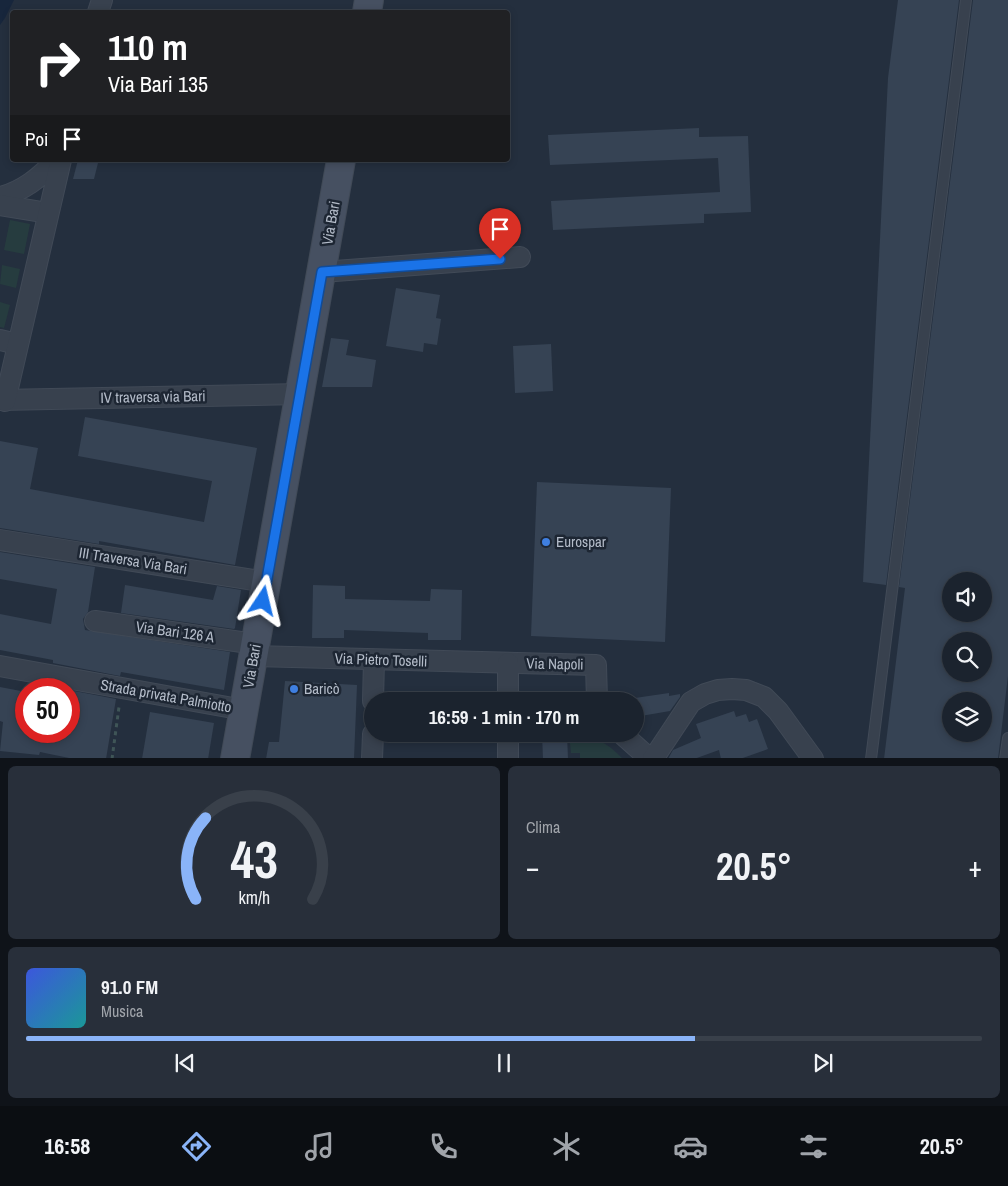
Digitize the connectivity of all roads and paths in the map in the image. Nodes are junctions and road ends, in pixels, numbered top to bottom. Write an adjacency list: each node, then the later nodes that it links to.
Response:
1 (966, 0): 35 (lane)
2 (52, 162): 5 (street)
3 (61, 162): 7 (street)
4 (341, 162): 9 (main road, Via Bari)
5 (0, 197)
6 (0, 206): 7 (street)
7 (48, 213): 10 (street)
8 (520, 257): 9 (street)
9 (322, 272): 11 (main road, Via Bari)
10 (9, 342): 12 (street)
11 (300, 394): 12 (street, IV traversa via Bari); 14 (main road, Via Bari)
12 (2, 400)
13 (0, 540): 14 (street, III Traversa Via Bari)
14 (266, 582): 16 (main road, Via Bari)
15 (95, 621): 16 (street, Via Bari 126 A)
16 (254, 650): 17 (street, Via Pietro Toselli); 24 (main road, Via Bari)
17 (374, 660): 18 (street, Via Pietro Toselli); 21 (street)
18 (508, 663): 22 (street); 23 (street, Via Napoli)
19 (0, 666): 20 (street, Strada privata Palmiotto)
20 (122, 688): 24 (street, Strada privata Palmiotto); 29 (path)
21 (373, 692)
22 (508, 692)
23 (597, 692)
24 (244, 710): 30 (main road, Via Bari)
25 (1008, 738): 36 (lane)
26 (372, 742): 31 (street)
27 (508, 742): 32 (street)
28 (632, 742): 33 (street)
29 (112, 758)
30 (235, 758)
31 (372, 758)
32 (508, 758)
33 (652, 758): 34 (street)
34 (813, 758)
35 (871, 758)
36 (1005, 758)

